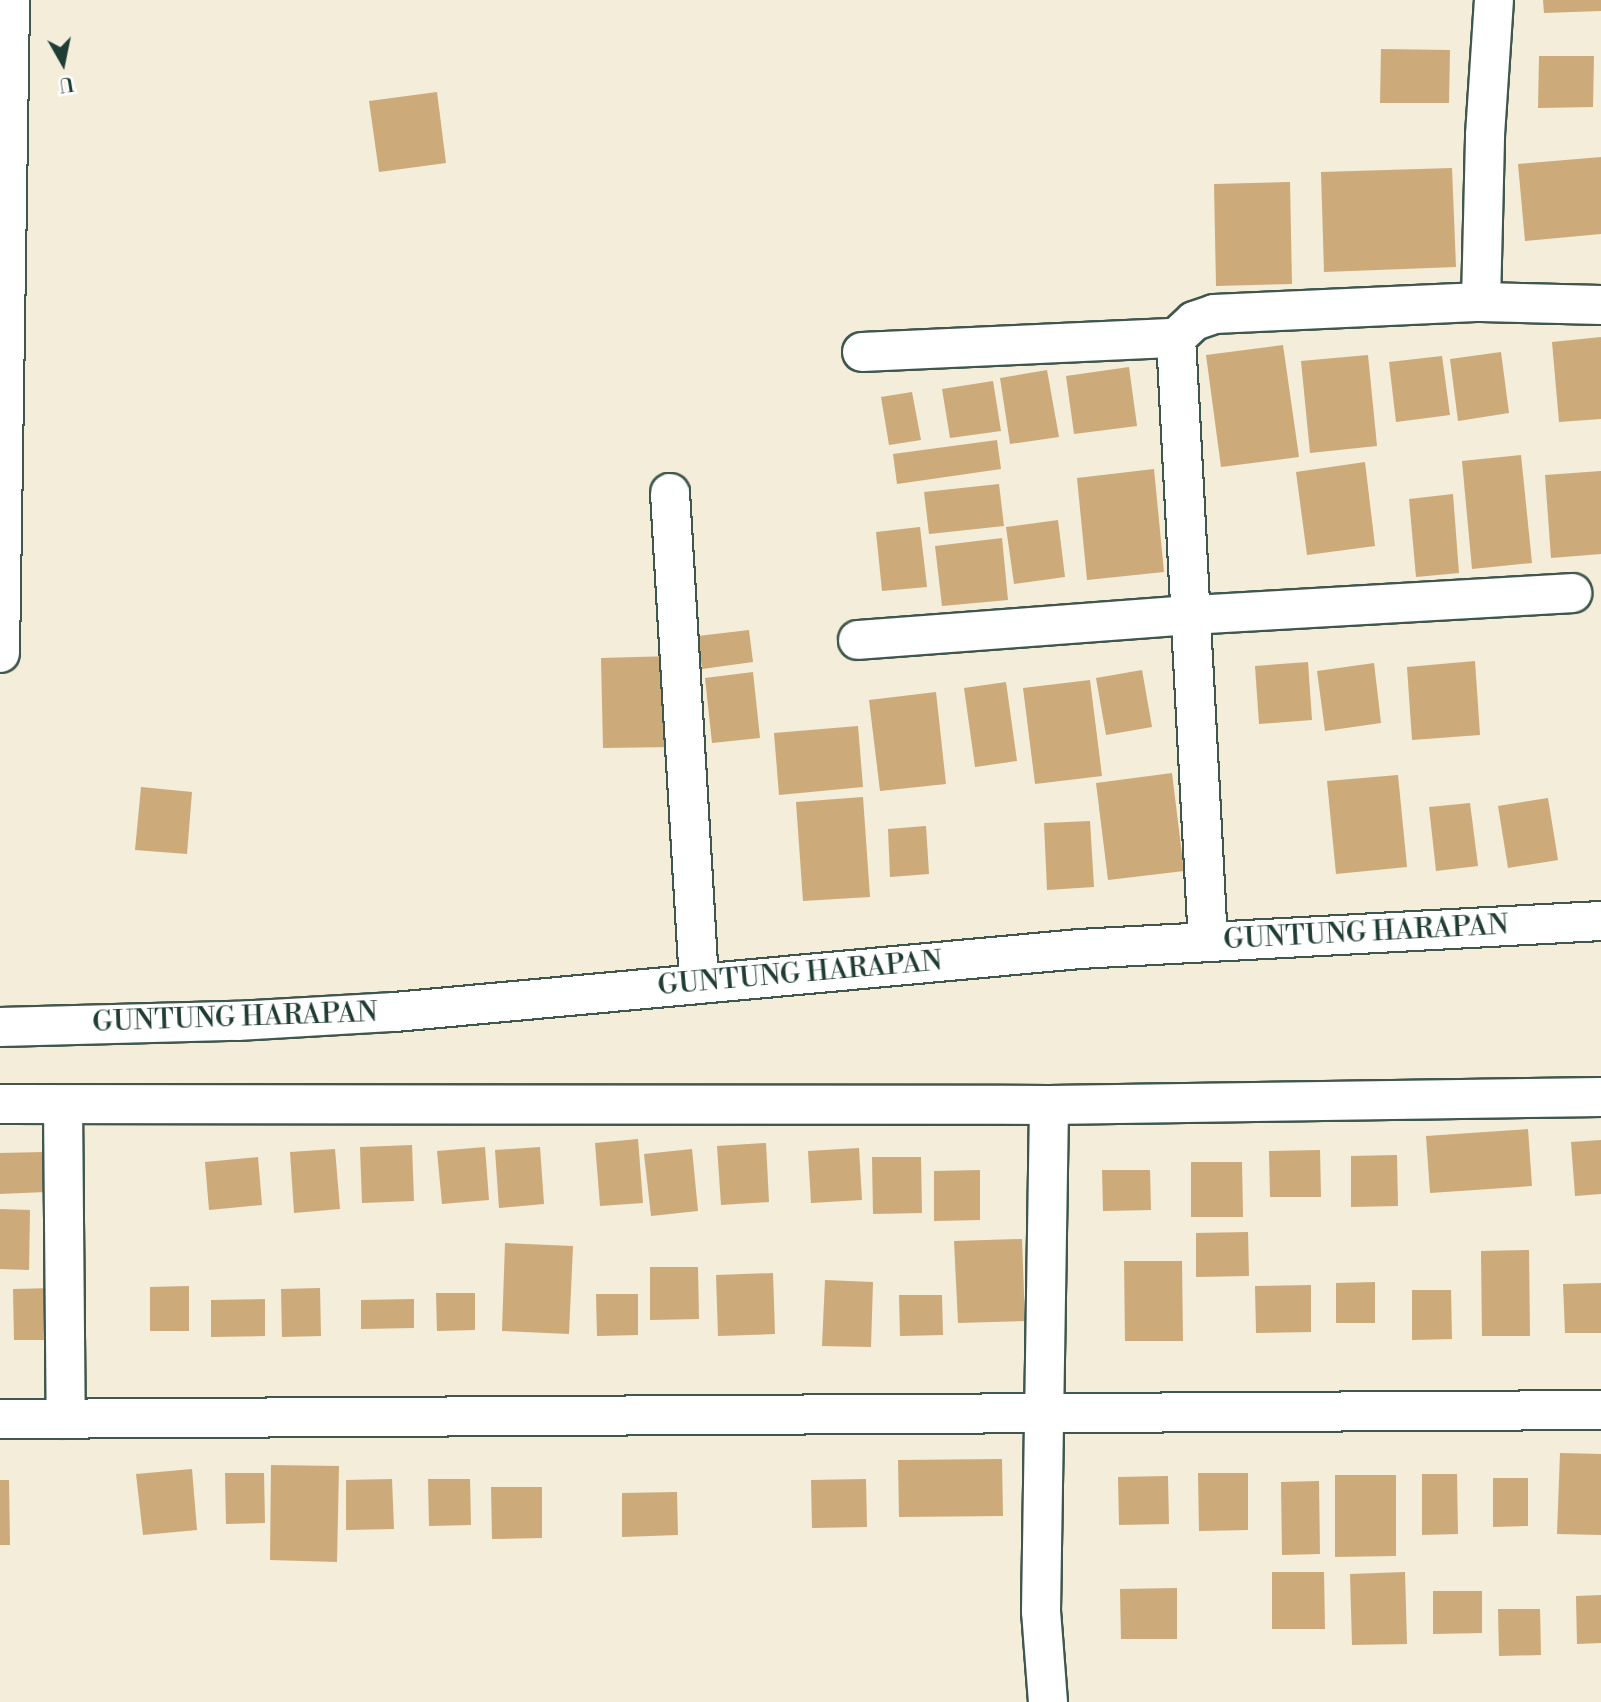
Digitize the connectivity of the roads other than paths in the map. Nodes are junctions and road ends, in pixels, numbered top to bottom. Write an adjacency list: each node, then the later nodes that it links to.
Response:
1 (10, 0): 11 (street)
2 (1494, 0): 3 (street)
3 (1481, 302): 4 (street); 5 (street)
4 (1601, 305)
5 (1176, 338): 6 (street); 9 (street)
6 (862, 352)
7 (670, 493): 14 (street)
8 (1572, 593): 9 (street)
9 (1191, 615): 10 (street); 13 (street)
10 (858, 640)
11 (0, 653)
12 (1601, 920): 13 (street, GUNTUNG HARAPAN)
13 (1208, 942): 14 (street, GUNTUNG HARAPAN)
14 (699, 984): 15 (street, GUNTUNG HARAPAN)
15 (0, 1027)
16 (1601, 1097): 19 (street)
17 (0, 1104): 18 (street)
18 (63, 1105): 19 (street); 23 (street)
19 (1049, 1105): 21 (street)
20 (1601, 1410): 21 (street)
21 (1043, 1412): 23 (street); 24 (street)
22 (0, 1419): 23 (street)
23 (66, 1419)
24 (1048, 1702)

